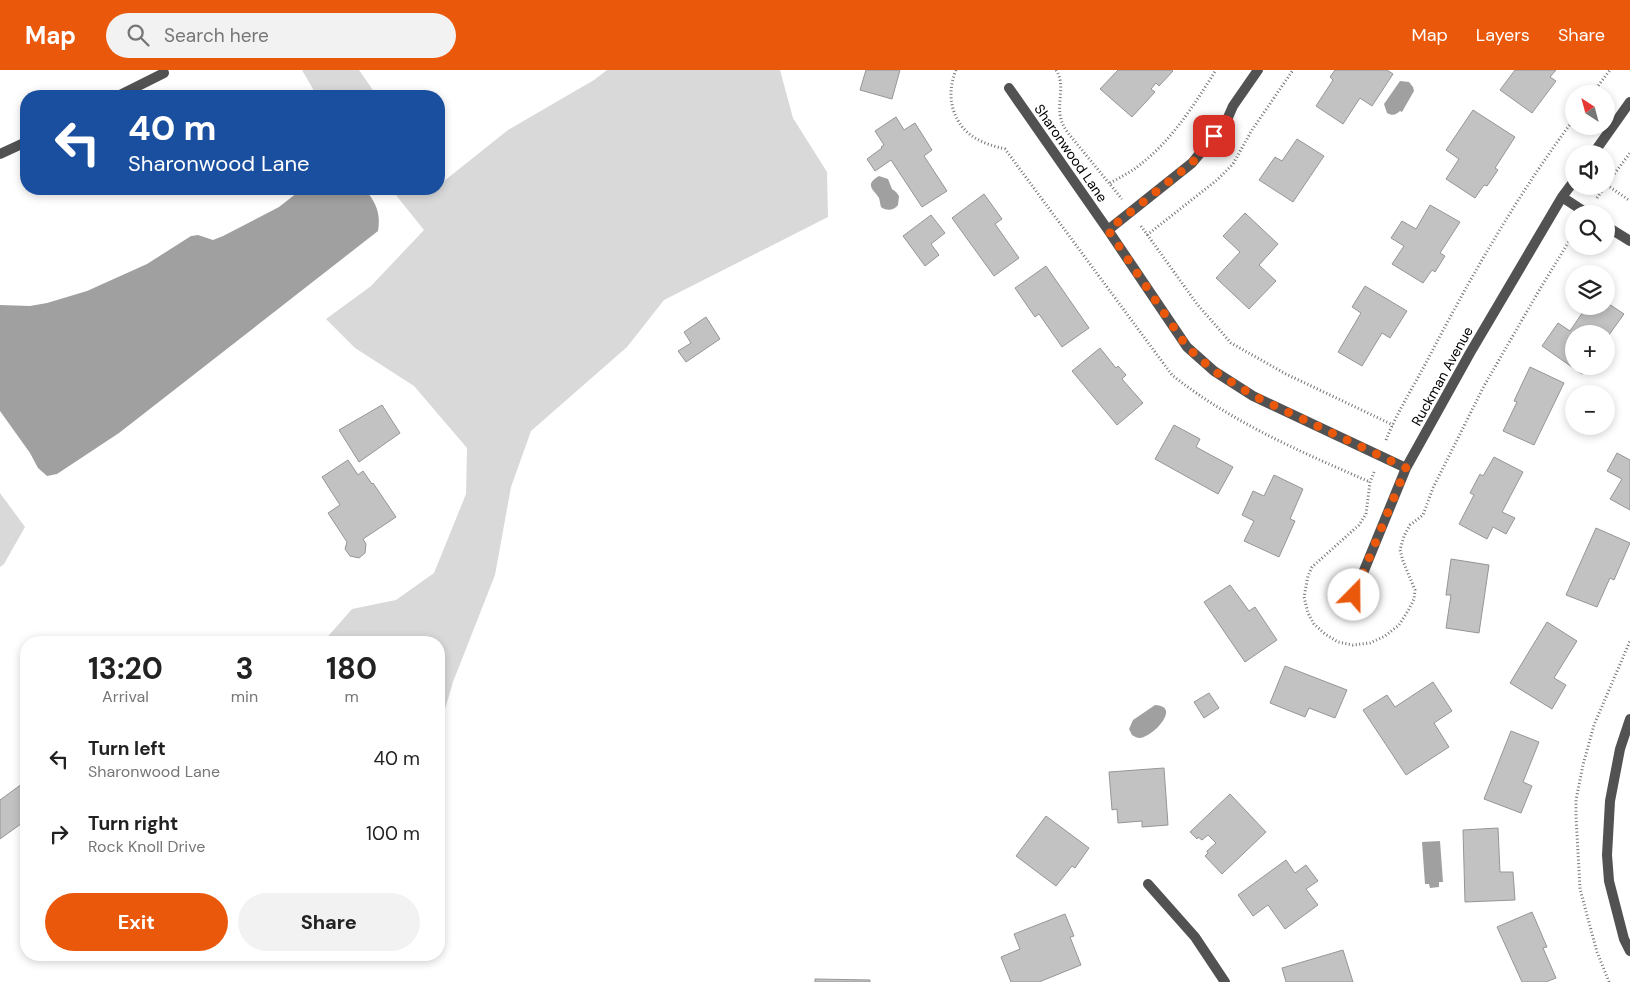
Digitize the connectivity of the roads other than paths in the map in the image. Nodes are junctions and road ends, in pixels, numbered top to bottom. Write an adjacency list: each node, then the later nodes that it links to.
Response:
1 (1258, 70): 12 (street)
2 (164, 73): 4 (street)
3 (1009, 88): 12 (street, Sharonwood Lane)
4 (130, 90)
5 (1630, 102): 7 (street)
6 (20, 145): 8 (street)
7 (1599, 145)
8 (0, 154)
9 (1565, 193): 10 (street, Ruckman Avenue)
10 (1562, 197): 11 (street); 15 (street, Ruckman Avenue)
11 (1574, 205)
12 (1108, 230): 15 (street, Sharonwood Lane)
13 (1615, 232): 14 (street)
14 (1630, 242)
15 (1406, 468): 16 (street, Ruckman Avenue)
16 (1354, 595)
17 (1630, 719): 19 (street)
18 (1148, 884): 20 (street)
19 (1630, 951)
20 (1225, 982)

